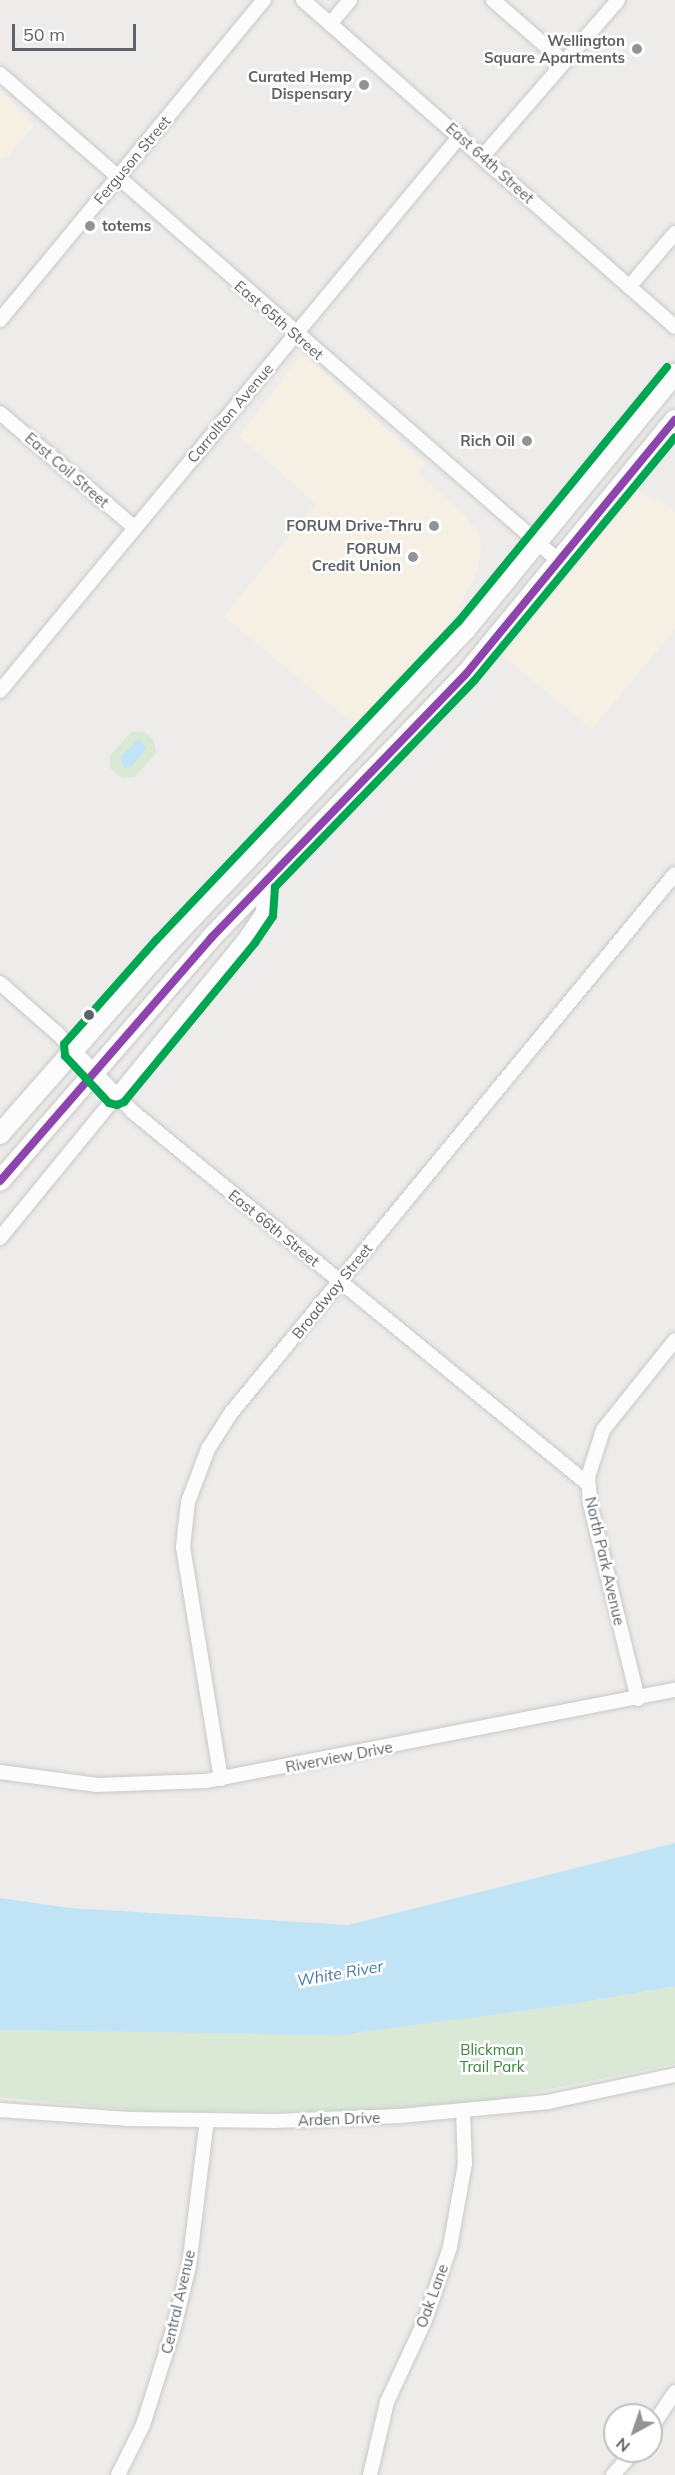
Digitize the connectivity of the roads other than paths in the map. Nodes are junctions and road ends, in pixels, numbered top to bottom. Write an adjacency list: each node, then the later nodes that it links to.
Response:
1 (264, 0): 11 (street, Ferguson Street)
2 (303, 0): 6 (street, East 64th Street)
3 (350, 0): 6 (street)
4 (493, 0): 7 (street)
5 (618, 0): 7 (street)
6 (330, 24): 9 (street, East 64th Street)
7 (564, 62): 10 (street)
8 (0, 74): 11 (street, East 65th Street)
9 (460, 136): 10 (street, East 64th Street); 16 (street, Carrollton Avenue)
10 (483, 156): 13 (street, East 64th Street)
11 (117, 177): 14 (street, Ferguson Street); 16 (street, East 65th Street)
12 (675, 233): 13 (street)
13 (629, 287): 15 (street, East 64th Street)
14 (0, 320)
15 (675, 327)
16 (296, 335): 20 (street, Carrollton Avenue); 21 (street, East 65th Street)
17 (675, 374): 21 (main road)
18 (0, 413): 20 (street, East Coil Street)
19 (675, 420): 22 (main road)
20 (135, 528): 23 (street, Carrollton Avenue)
21 (536, 543): 22 (street, East 65th Street); 27 (main road)
22 (560, 562): 25 (main road)
23 (0, 691)
24 (675, 874): 33 (street, Broadway Street)
25 (265, 882): 28 (main road); 29 (street)
26 (0, 983): 27 (street, East 66th Street)
27 (73, 1050): 28 (street, East 66th Street); 30 (main road)
28 (94, 1072): 29 (street, East 66th Street); 31 (main road)
29 (116, 1095): 32 (street); 33 (street, East 66th Street)
30 (0, 1134)
31 (0, 1181)
32 (0, 1238)
33 (340, 1281): 35 (street, East 66th Street); 39 (street, Broadway Street)
34 (675, 1341): 35 (street, North Park Avenue)
35 (588, 1484): 37 (street, North Park Avenue)
36 (675, 1690): 37 (street, Riverview Drive)
37 (638, 1699): 39 (street, Riverview Drive)
38 (0, 1772): 39 (street, Riverview Drive)
39 (221, 1779)
40 (675, 2075): 42 (street, Arden Drive)
41 (0, 2110): 43 (street, Arden Drive)
42 (463, 2111): 43 (street, Arden Drive); 48 (street, Oak Lane)
43 (207, 2120): 47 (street, Central Avenue)
44 (675, 2392): 45 (street)
45 (663, 2410)
46 (624, 2463): 49 (street)
47 (118, 2475)
48 (370, 2475)
49 (613, 2475)

